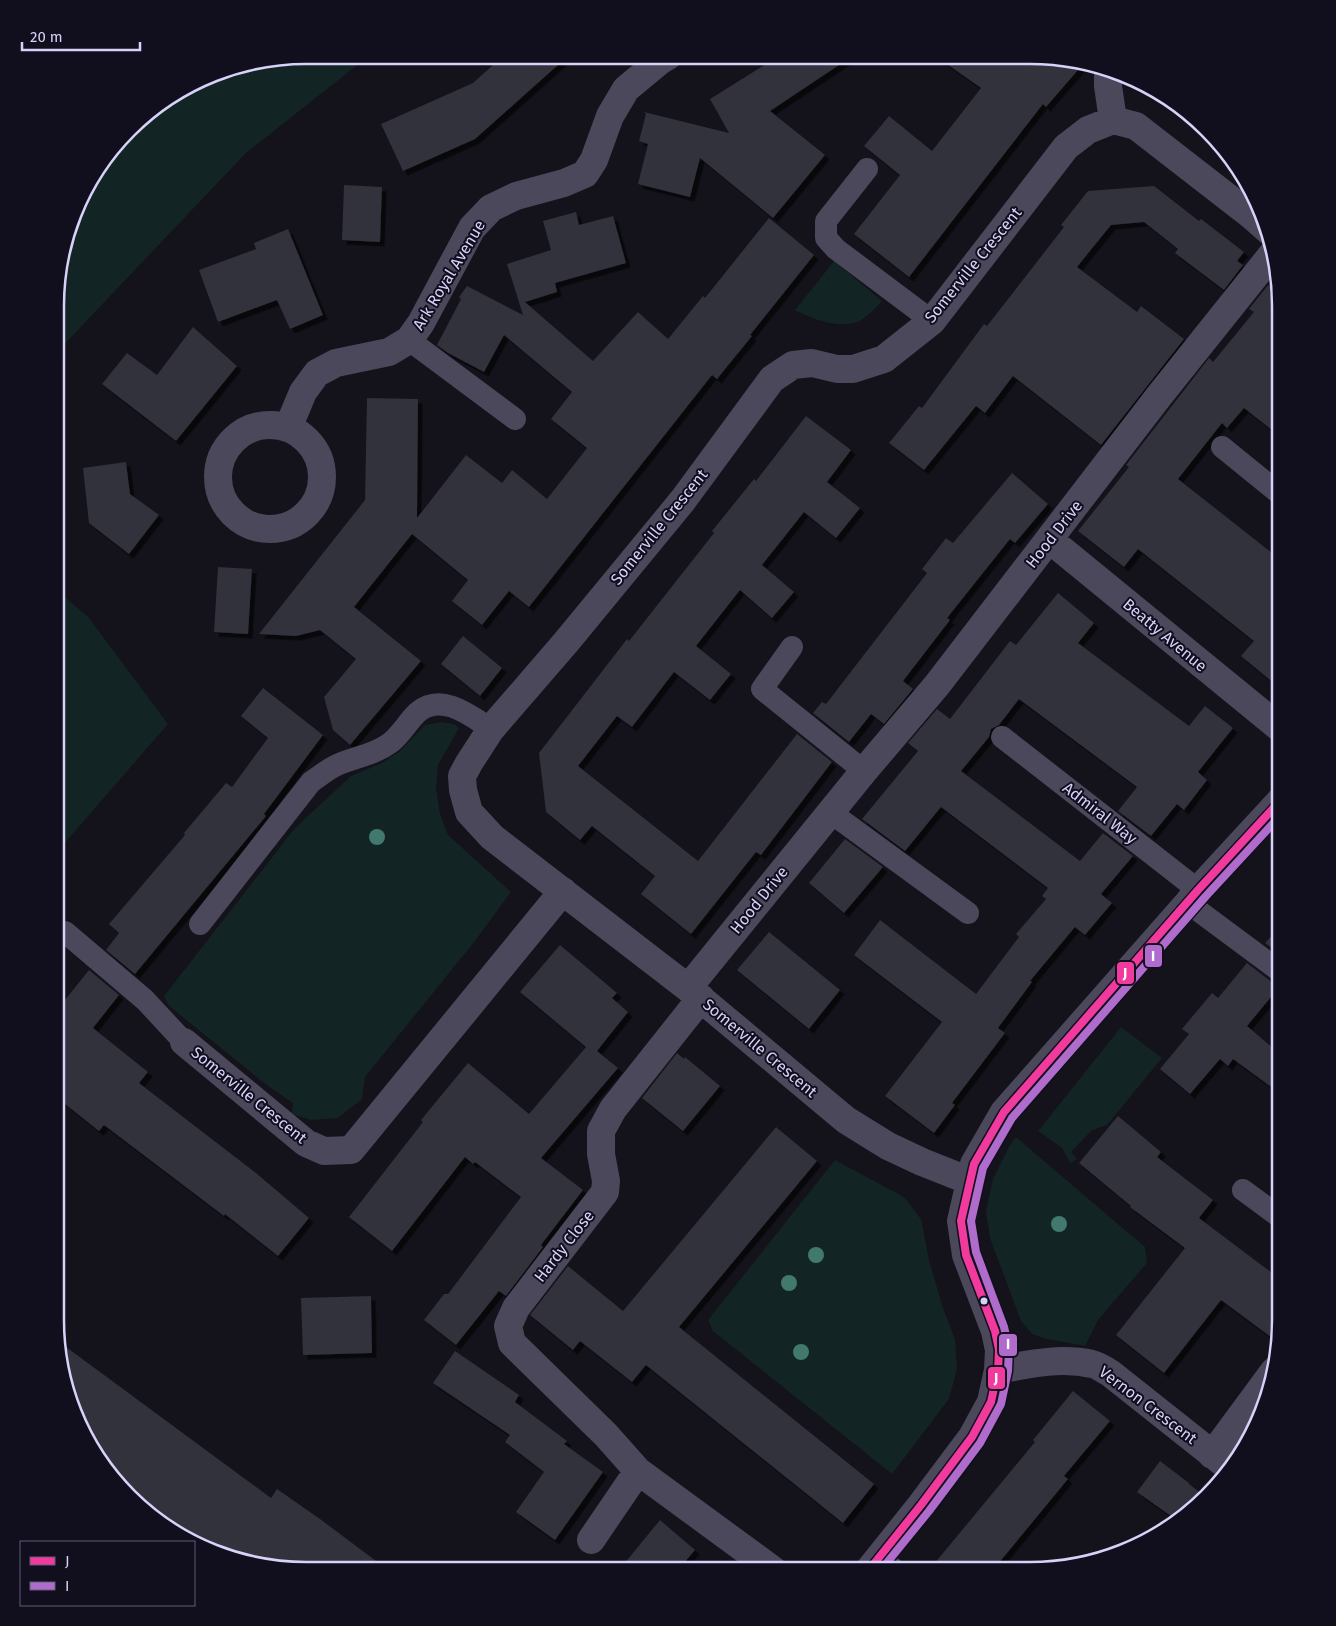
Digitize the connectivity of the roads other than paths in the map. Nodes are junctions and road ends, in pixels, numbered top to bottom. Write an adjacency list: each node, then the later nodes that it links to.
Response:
1 (656, 64): 8 (street, Ark Royal Avenue)
2 (1108, 77): 3 (street)
3 (1113, 120): 5 (street); 7 (street, Somerville Crescent)
4 (867, 169): 7 (lane)
5 (1254, 214)
6 (1268, 259): 13 (street, Hood Drive)
7 (932, 321): 16 (street, Somerville Crescent)
8 (409, 340): 9 (lane); 10 (street, Ark Royal Avenue)
9 (515, 419)
10 (288, 428)
11 (1222, 447): 12 (lane)
12 (1272, 488)
13 (1050, 540): 15 (street, Beatty Avenue); 18 (street, Hood Drive)
14 (792, 647): 18 (lane)
15 (1272, 722)
16 (491, 729): 21 (street, Somerville Crescent); 24 (lane)
17 (1002, 737): 22 (lane, Admiral Way)
18 (864, 771): 20 (street, Hood Drive)
19 (1272, 810): 22 (street)
20 (830, 812): 23 (lane); 27 (street, Hood Drive)
21 (563, 891): 27 (street, Somerville Crescent); 28 (street, Somerville Crescent)
22 (1193, 896): 26 (lane, Admiral Way); 29 (street)
23 (968, 913)
24 (200, 924)
25 (64, 932): 28 (lane, Somerville Crescent)
26 (1272, 964)
27 (695, 993): 29 (street, Somerville Crescent); 35 (street, Hardy Close)
28 (184, 1042)
29 (970, 1181): 32 (street)
30 (1243, 1190): 31 (lane)
31 (1272, 1212)
32 (998, 1370): 34 (street, Vernon Crescent); 38 (street)
33 (1260, 1395): 34 (street)
34 (1221, 1462)
35 (638, 1471): 36 (street); 37 (street, Hardy Close)
36 (591, 1540)
37 (763, 1562)
38 (884, 1562)

